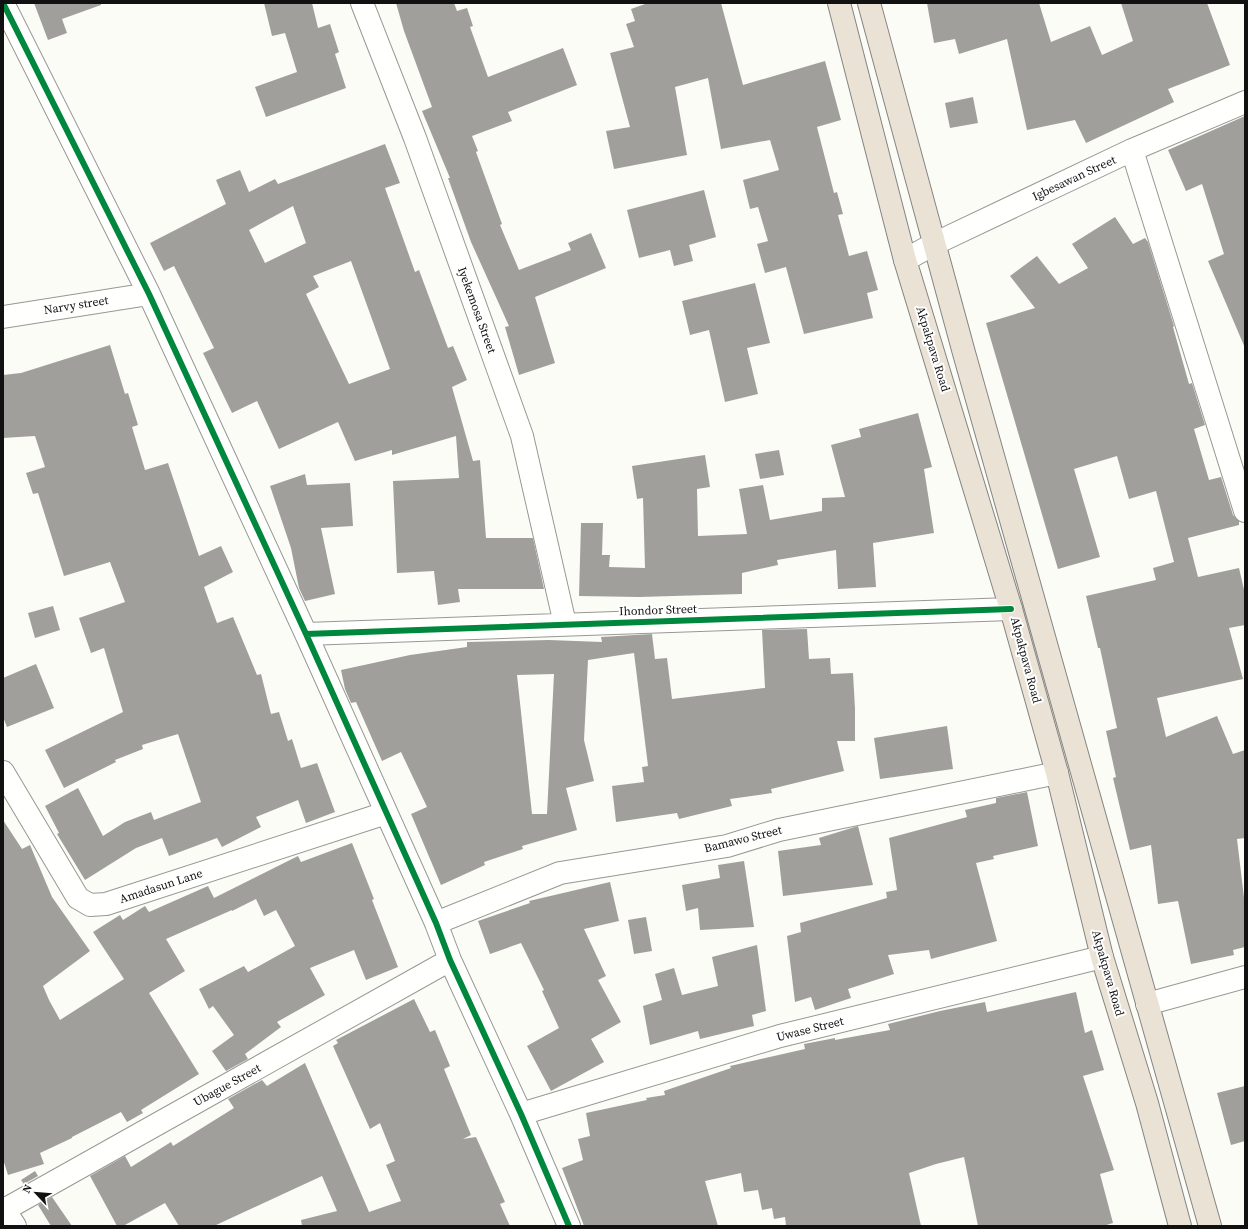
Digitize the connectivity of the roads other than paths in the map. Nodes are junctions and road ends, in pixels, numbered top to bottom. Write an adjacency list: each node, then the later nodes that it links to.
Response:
1 (3, 3): 9 (street)
2 (362, 3): 13 (street, Iyekemosa Street)
3 (839, 3): 8 (highway, Akpakpava Road)
4 (869, 3): 7 (highway, Akpakpava Road)
5 (1245, 102): 6 (street, Igbesawan Street)
6 (1132, 150): 7 (street, Igbesawan Street); 11 (street)
7 (934, 244): 8 (street, Igbesawan Street); 22 (highway, Akpakpava Road)
8 (905, 260): 12 (highway, Akpakpava Road)
9 (149, 294): 10 (street, Narvy street); 14 (street)
10 (3, 317)
11 (1245, 511)
12 (1011, 608): 13 (street, Ihondor Street); 16 (highway, Akpakpava Road)
13 (565, 624): 14 (street, Ihondor Street)
14 (306, 634): 17 (street)
15 (3, 772): 17 (street, Amadasun Lane)
16 (1057, 773): 18 (street, Bamawo Street); 19 (highway, Akpakpava Road)
17 (386, 813): 18 (street)
18 (436, 923): 20 (street)
19 (1102, 957): 23 (street, Uwase Street); 26 (highway, Akpakpava Road)
20 (450, 960): 23 (street); 24 (street, Ubague Street)
21 (1245, 977): 22 (street)
22 (1147, 1004): 27 (highway, Akpakpava Road)
23 (521, 1114): 25 (street)
24 (8, 1214)
25 (569, 1226)
26 (1180, 1226)
27 (1210, 1226)

